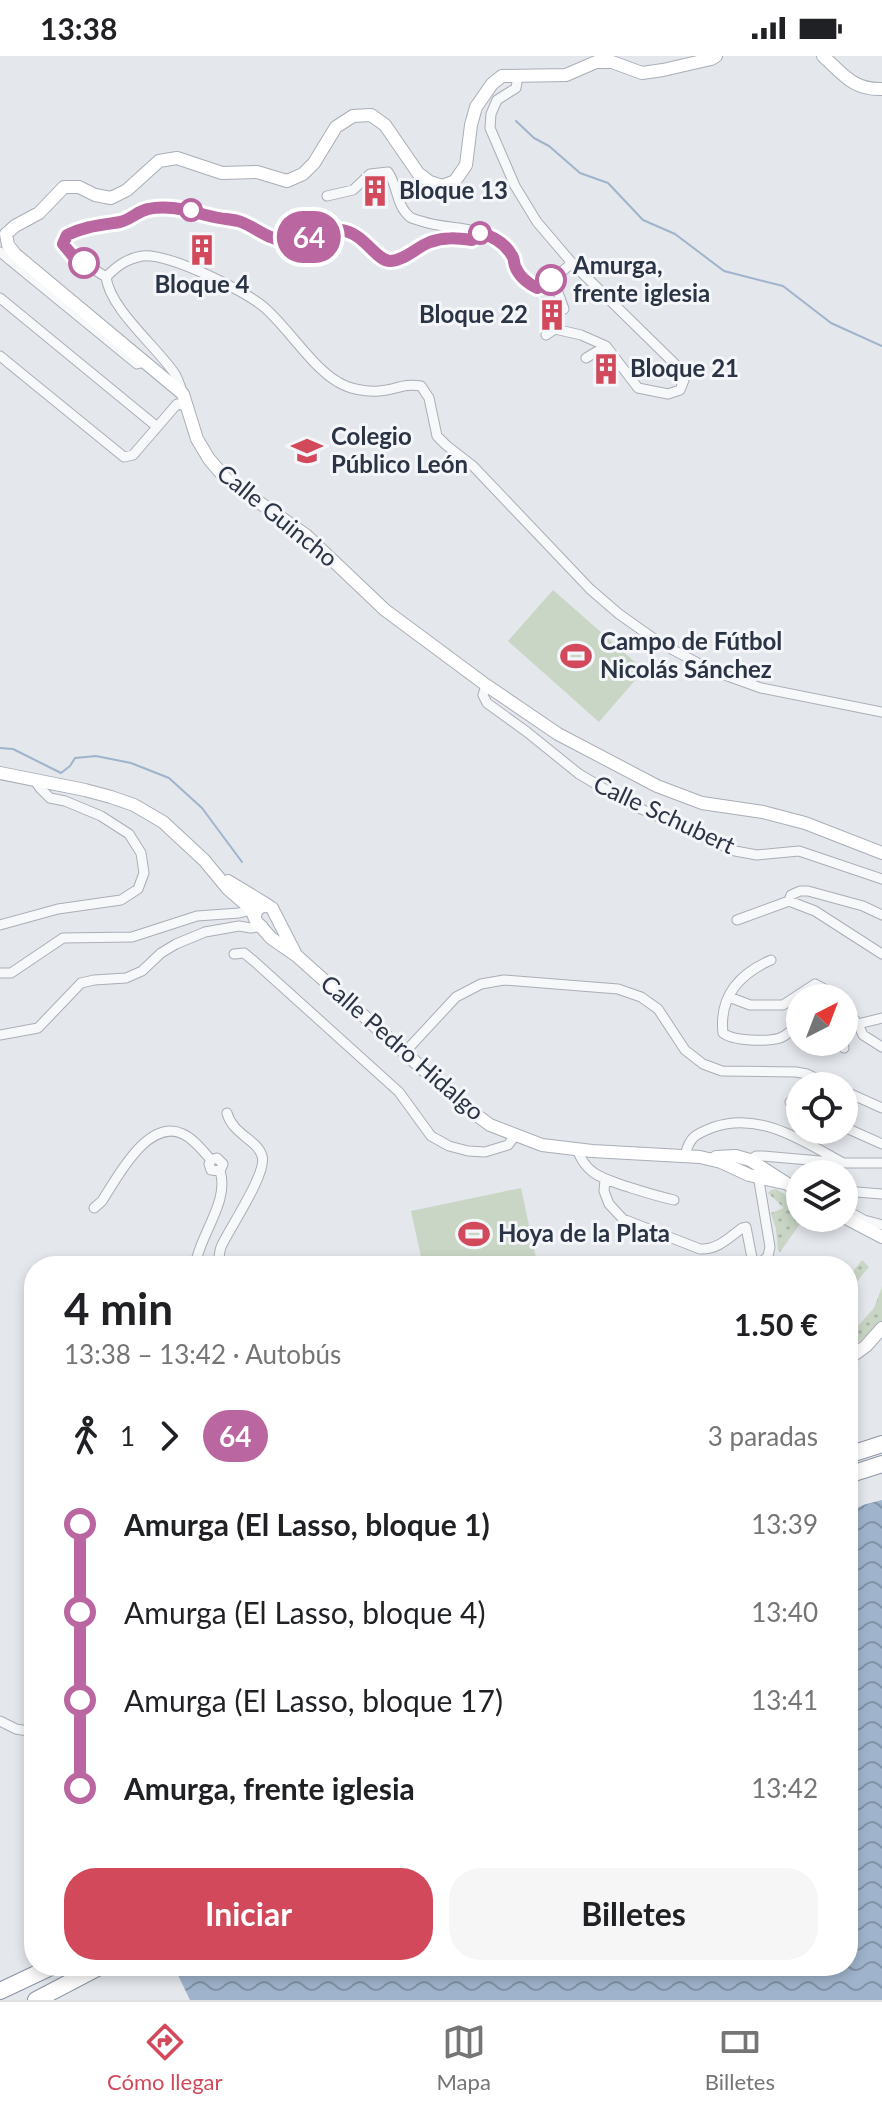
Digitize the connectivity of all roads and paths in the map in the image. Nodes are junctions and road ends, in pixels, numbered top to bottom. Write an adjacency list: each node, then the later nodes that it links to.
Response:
1 (716, 56): 3 (street)
2 (823, 56): 4 (street)
3 (518, 76): 7 (street); 9 (street)
4 (882, 89)
5 (327, 196): 6 (street)
6 (479, 232): 10 (street); 11 (street)
7 (3, 236): 18 (street)
8 (0, 252): 18 (street)
9 (572, 263): 11 (street); 15 (street)
10 (106, 277): 19 (street); 22 (street)
11 (553, 279): 13 (street)
12 (0, 298): 20 (street)
13 (564, 309)
14 (546, 335): 15 (street)
15 (606, 346): 17 (street)
16 (0, 356): 20 (street)
17 (586, 358)
18 (145, 361): 19 (street)
19 (185, 400): 20 (street); 21 (street, Calle Guincho)
20 (156, 426)
21 (486, 685): 25 (street, Calle Guincho); 27 (street, Calle Schubert)
22 (882, 712)
23 (0, 773): 24 (street)
24 (35, 781): 26 (street); 32 (street)
25 (882, 853)
26 (213, 871): 29 (street); 29 (street)
27 (882, 879)
28 (789, 901): 30 (street); 31 (street); 34 (street)
29 (262, 914): 36 (street); 41 (street); 44 (street, Calle Pedro Hidalgo)
30 (882, 915)
31 (737, 920)
32 (0, 925)
33 (234, 954): 50 (street)
34 (882, 954)
35 (771, 960): 37 (street)
36 (0, 973)
37 (729, 997): 38 (street); 42 (street)
38 (786, 1003)
39 (882, 1018): 40 (street)
40 (858, 1024): 43 (street)
41 (0, 1035)
42 (786, 1035)
43 (882, 1047)
44 (405, 1052): 45 (street); 50 (street, Calle Pedro Hidalgo)
45 (796, 1072)
46 (858, 1097): 47 (street)
47 (882, 1108)
48 (227, 1113): 71 (street)
49 (858, 1133): 51 (street)
50 (515, 1136): 52 (street, Calle Pedro Hidalgo)
51 (882, 1144)
52 (577, 1149): 53 (street, Calle Pedro Hidalgo); 61 (street)
53 (685, 1155): 55 (street); 57 (street, Calle Pedro Hidalgo)
54 (809, 1160): 56 (street)
55 (837, 1160)
56 (752, 1161): 57 (street, Calle Pedro Hidalgo); 60 (street); 62 (street, Calle Pedro Hidalgo)
57 (734, 1162): 60 (street, Calle Pedro Hidalgo)
58 (858, 1163): 59 (street)
59 (882, 1163)
60 (764, 1178): 62 (street, Calle Pedro Hidalgo); 73 (street)
61 (605, 1180): 65 (street); 72 (street)
62 (784, 1183)
63 (858, 1192): 64 (street)
64 (882, 1194)
65 (674, 1200)
66 (94, 1208): 70 (street)
67 (858, 1217): 69 (street)
68 (858, 1224): 69 (street)
69 (879, 1234)
70 (198, 1256)
71 (220, 1256)
72 (752, 1256)
73 (768, 1256)
74 (882, 1328): 76 (street)
75 (882, 1337): 76 (street)
76 (866, 1346): 77 (street)
77 (858, 1352)
78 (882, 1436): 79 (highway)
79 (858, 1442)
80 (882, 1444): 81 (highway)
81 (858, 1452)
82 (882, 1464): 83 (highway)
83 (858, 1472)
84 (0, 1721): 85 (street)
85 (24, 1730)
86 (32, 1976): 88 (highway)
87 (82, 1976): 89 (highway)
88 (0, 1991)
89 (36, 2000)

